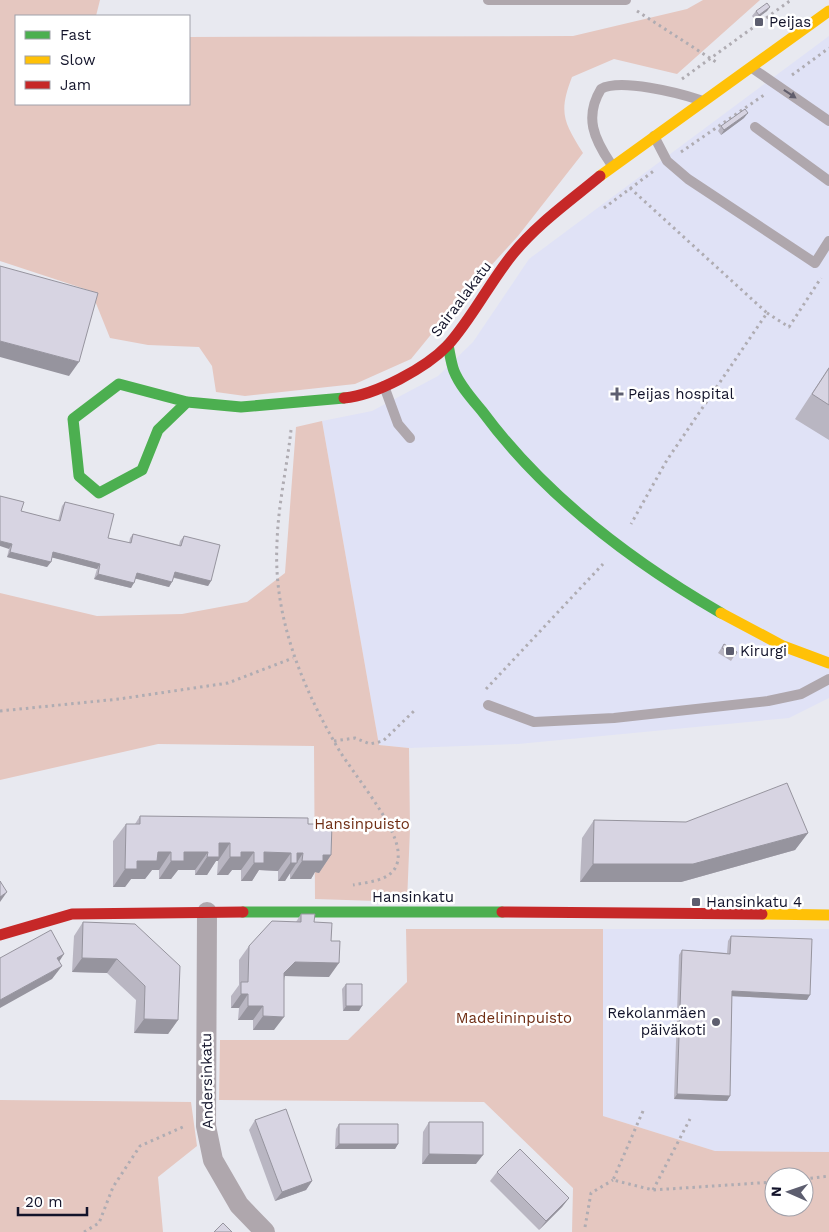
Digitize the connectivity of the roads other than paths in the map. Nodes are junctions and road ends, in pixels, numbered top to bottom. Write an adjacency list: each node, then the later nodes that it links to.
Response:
1 (488, 0): 2 (lane)
2 (624, 1)
3 (829, 11): 4 (street, Sairaalakatu)
4 (816, 20): 5 (lane); 6 (street, Sairaalakatu)
5 (829, 27)
6 (751, 68): 7 (street, Sairaalakatu); 8 (lane, one-way to 8)
7 (706, 102): 10 (street, Sairaalakatu); 11 (lane)
8 (828, 120)
9 (755, 127): 12 (lane)
10 (654, 135): 11 (street, Sairaalakatu); 13 (lane)
11 (612, 166): 14 (street, Sairaalakatu)
12 (829, 181)
13 (829, 241)
14 (448, 345): 15 (street, Sairaalakatu); 18 (street)
15 (384, 386): 16 (street, Sairaalakatu); 17 (lane)
16 (187, 402): 16 (street, Sairaalakatu)
17 (410, 438)
18 (829, 664)
19 (829, 679): 20 (lane)
20 (488, 705)
21 (207, 912): 22 (street, Hansinkatu); 23 (street, Hansinkatu); 24 (street, Andersinkatu)
22 (829, 915)
23 (0, 935)
24 (265, 1232)

